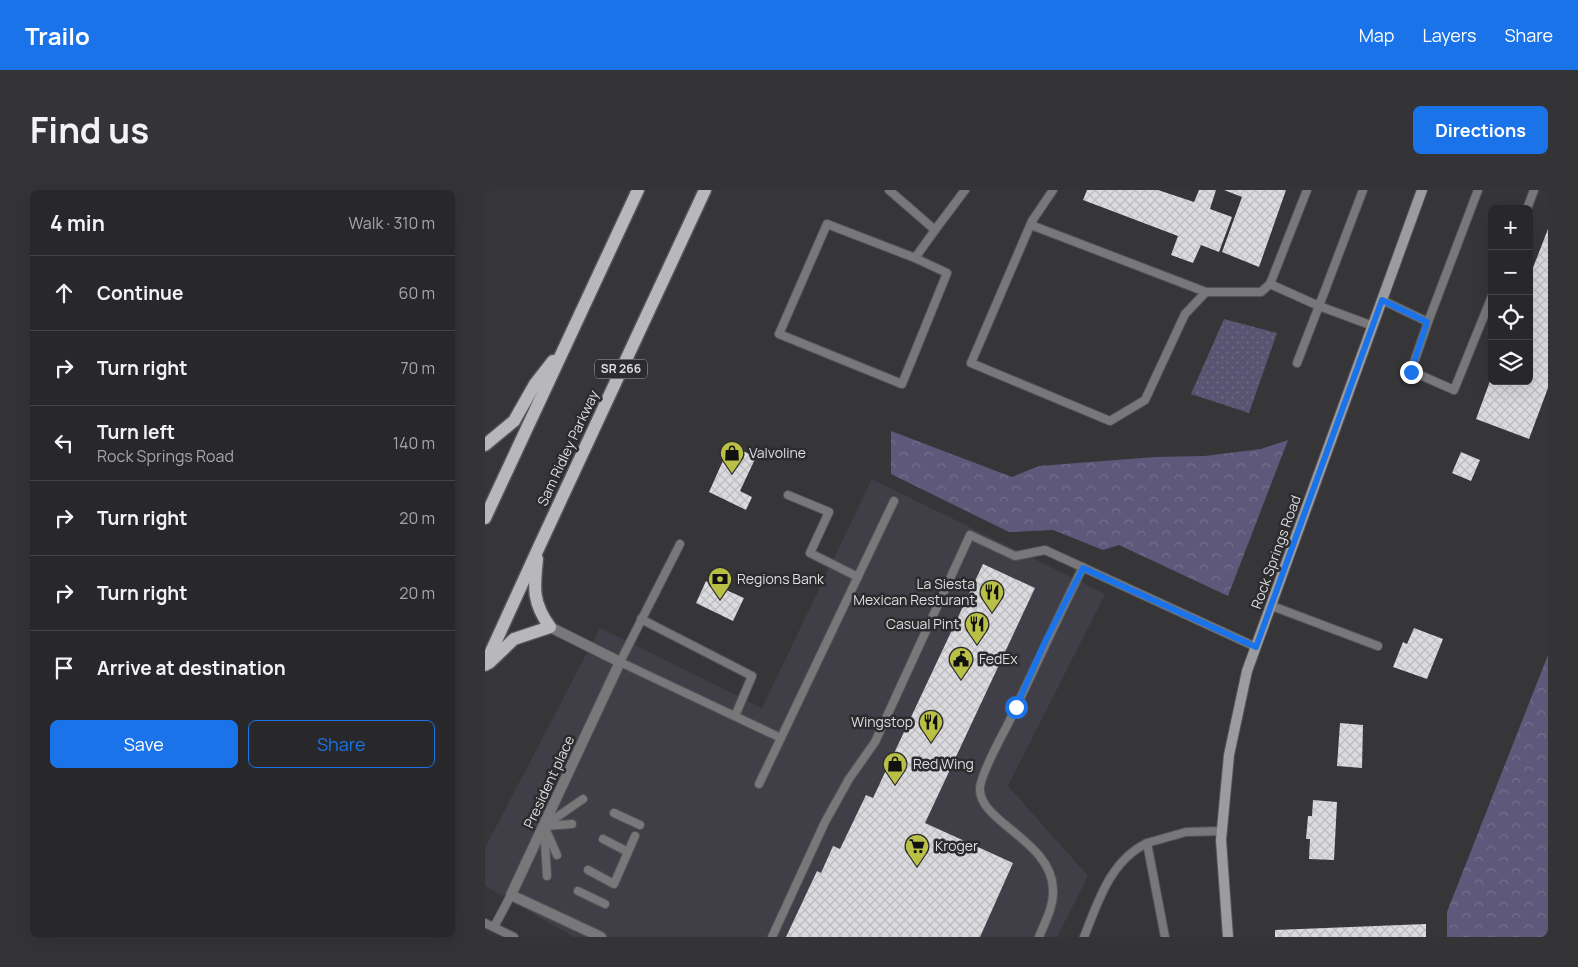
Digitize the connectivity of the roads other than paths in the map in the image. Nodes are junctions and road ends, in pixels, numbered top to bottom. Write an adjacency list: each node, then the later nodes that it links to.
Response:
1 (638, 190): 22 (main road)
2 (705, 190): 29 (main road, Sam Ridley Parkway / SR 266)
3 (889, 190): 13 (lane)
4 (965, 190): 13 (lane)
5 (1053, 190): 12 (lane)
6 (1307, 190): 15 (lane)
7 (1363, 190): 18 (lane)
8 (1422, 190): 17 (street, Rock Springs Road)
9 (1478, 190): 20 (lane)
10 (1534, 190): 11 (lane)
11 (1528, 205)
12 (1031, 225): 16 (lane); 16 (lane)
13 (935, 230): 14 (lane)
14 (915, 258): 14 (lane)
15 (1270, 284): 16 (lane); 18 (lane)
16 (1206, 292)
17 (1382, 300): 20 (lane); 21 (street, Rock Springs Road)
18 (1319, 306): 21 (lane); 23 (lane)
19 (1488, 306): 20 (lane)
20 (1427, 322)
21 (1373, 326): 32 (street, Rock Springs Road)
22 (567, 343): 24 (main road); 27 (main road)
23 (1297, 363)
24 (485, 445)
25 (789, 495): 31 (lane)
26 (894, 501): 31 (lane)
27 (485, 518)
28 (680, 544): 33 (lane)
29 (537, 549): 34 (main road); 38 (main road, Sam Ridley Parkway / SR 266)
30 (1083, 568): 36 (lane); 62 (lane); 63 (lane)
31 (858, 577): 40 (lane)
32 (1271, 606): 35 (lane); 36 (street, Rock Springs Road)
33 (641, 619): 37 (lane); 39 (lane)
34 (550, 627): 37 (street); 38 (main road)
35 (1377, 646)
36 (1256, 647): 47 (street, Rock Springs Road)
37 (620, 662): 39 (lane); 46 (street, President place)
38 (485, 666)
39 (735, 716): 40 (lane)
40 (781, 738): 41 (lane)
41 (759, 784)
42 (583, 799): 46 (lane)
43 (614, 813): 45 (lane)
44 (572, 824): 46 (lane)
45 (640, 825)
46 (544, 826): 52 (lane); 54 (lane); 56 (street, President place)
47 (1222, 831): 50 (lane); 66 (street, Rock Springs Road)
48 (635, 836): 51 (lane)
49 (603, 840): 51 (lane)
50 (1147, 843): 64 (lane); 65 (lane)
51 (628, 852): 53 (lane)
52 (557, 855)
53 (588, 870)
54 (547, 876)
55 (578, 891): 57 (lane)
56 (511, 895): 59 (lane); 61 (street)
57 (605, 904)
58 (485, 923): 59 (lane)
59 (494, 927): 60 (lane)
60 (514, 937)
61 (601, 937)
62 (772, 937)
63 (1039, 937)
64 (1084, 937)
65 (1165, 937)
66 (1229, 937)

